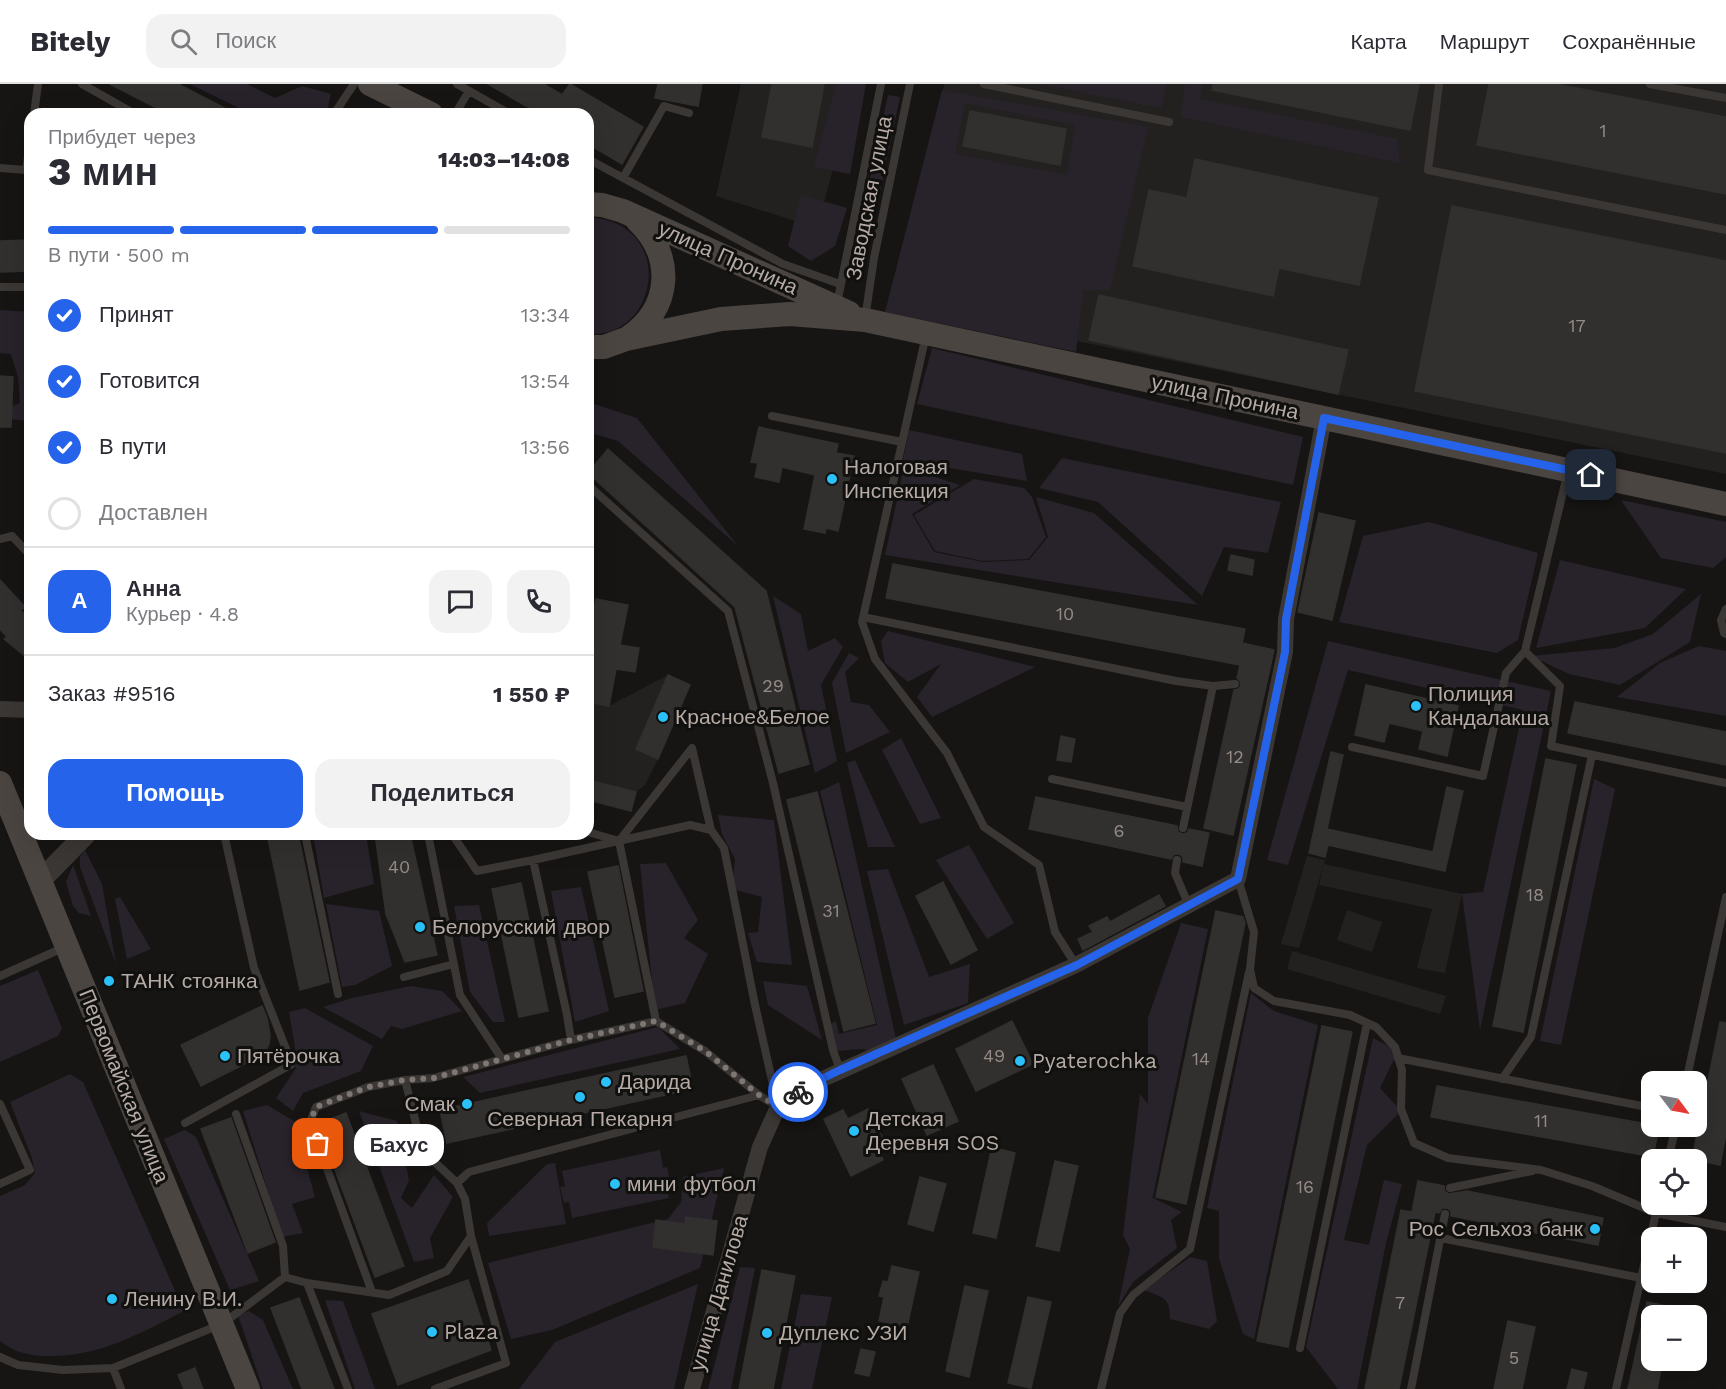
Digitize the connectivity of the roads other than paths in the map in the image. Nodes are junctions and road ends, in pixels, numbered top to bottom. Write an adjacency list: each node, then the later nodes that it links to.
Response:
1 (38, 84): 13 (lane)
2 (82, 84): 14 (lane)
3 (354, 84): 15 (lane)
4 (370, 84): 16 (main road)
5 (457, 84): 11 (lane)
6 (881, 84): 31 (lane)
7 (910, 84): 32 (lane, Заводская улица)
8 (984, 84): 20 (lane)
9 (1439, 84): 28 (lane)
10 (1650, 84): 12 (lane)
11 (469, 91): 17 (lane); 18 (lane)
12 (1726, 98)
13 (35, 108)
14 (124, 108)
15 (338, 108)
16 (419, 108)
17 (459, 108)
18 (499, 108)
19 (689, 112): 24 (lane)
20 (1169, 122)
21 (594, 162): 24 (lane)
22 (0, 168): 23 (lane)
23 (24, 172)
24 (623, 178): 31 (lane)
25 (594, 196): 27 (main road)
26 (594, 204): 27 (main road, улица Пронина)
27 (623, 211): 31 (main road, улица Пронина); 34 (main road)
28 (1726, 230)
29 (24, 287): 30 (lane)
30 (0, 288)
31 (838, 295): 32 (main road, улица Пронина)
32 (865, 320): 33 (main road, улица Пронина); 34 (main road, улица Пронина)
33 (927, 333): 36 (main road, улица Пронина); 37 (lane)
34 (601, 347)
35 (772, 416): 37 (lane)
36 (1324, 418): 38 (main road, улица Пронина); 68 (street)
37 (902, 442): 44 (lane)
38 (1569, 470): 40 (main road, улица Пронина); 46 (lane)
39 (594, 490): 84 (lane)
40 (1726, 504)
41 (0, 539): 42 (lane)
42 (24, 549)
43 (1726, 609): 45 (lane)
44 (863, 617): 48 (lane); 74 (lane)
45 (1726, 634)
46 (1525, 651): 51 (lane); 52 (lane)
47 (1236, 684): 48 (lane)
48 (1213, 686): 56 (lane)
49 (0, 709): 50 (street)
50 (24, 710)
51 (1352, 747)
52 (1592, 755): 55 (lane); 86 (lane)
53 (1052, 779): 56 (lane)
54 (0, 783): 69 (main road, Первомайская улица)
55 (1726, 783)
56 (1187, 807): 57 (lane)
57 (1183, 828)
58 (711, 830): 65 (lane); 65 (lane); 91 (lane)
59 (594, 834): 65 (lane)
60 (80, 840): 69 (street)
61 (225, 840): 93 (lane)
62 (306, 840): 78 (lane)
63 (429, 840): 73 (lane)
64 (456, 840): 66 (lane)
65 (619, 841): 66 (lane); 79 (lane)
66 (533, 860): 81 (lane)
67 (1177, 860): 71 (lane)
68 (1238, 879): 71 (street, улица Данилова); 75 (lane)
69 (40, 881): 72 (main road, Первомайская улица)
70 (1726, 897): 85 (lane)
71 (1189, 906): 74 (street, улица Данилова)
72 (67, 946): 76 (lane); 108 (main road, Первомайская улица)
73 (454, 964): 77 (lane); 83 (lane)
74 (1077, 965): 84 (street, улица Данилова)
75 (1250, 969): 80 (lane); 117 (lane)
76 (0, 976)
77 (404, 977)
78 (338, 994)
79 (656, 1021): 81 (lane); 88 (lane)
80 (1367, 1023): 82 (lane); 109 (lane)
81 (571, 1040): 83 (lane)
82 (1398, 1058): 86 (lane); 94 (lane)
83 (502, 1059): 87 (lane)
84 (840, 1070): 91 (street, улица Данилова)
85 (1688, 1071)
86 (1502, 1079): 90 (lane)
87 (405, 1080): 95 (lane); 107 (lane)
88 (759, 1095): 91 (lane); 95 (lane)
89 (0, 1104): 96 (lane)
90 (1641, 1106)
91 (778, 1107): 116 (street, улица Данилова)
92 (236, 1114): 104 (lane)
93 (185, 1123)
94 (1541, 1170): 97 (lane); 98 (lane)
95 (457, 1183): 102 (lane)
96 (0, 1184)
97 (1450, 1188)
98 (1641, 1203)
99 (1445, 1214): 103 (lane)
100 (1680, 1215): 101 (lane)
101 (1726, 1227)
102 (471, 1236): 107 (lane); 115 (lane)
103 (1441, 1238): 105 (lane); 118 (lane)
104 (285, 1277): 106 (lane); 108 (lane)
105 (1641, 1278): 119 (lane)
106 (307, 1283): 107 (lane); 114 (lane)
107 (372, 1292)
108 (222, 1324): 111 (lane); 113 (main road, Первомайская улица)
109 (1300, 1348)
110 (0, 1357): 111 (lane)
111 (113, 1368): 112 (lane)
112 (121, 1389)
113 (248, 1389)
114 (348, 1389)
115 (435, 1389)
116 (692, 1389)
117 (1101, 1389)
118 (1411, 1389)
119 (1616, 1389)

